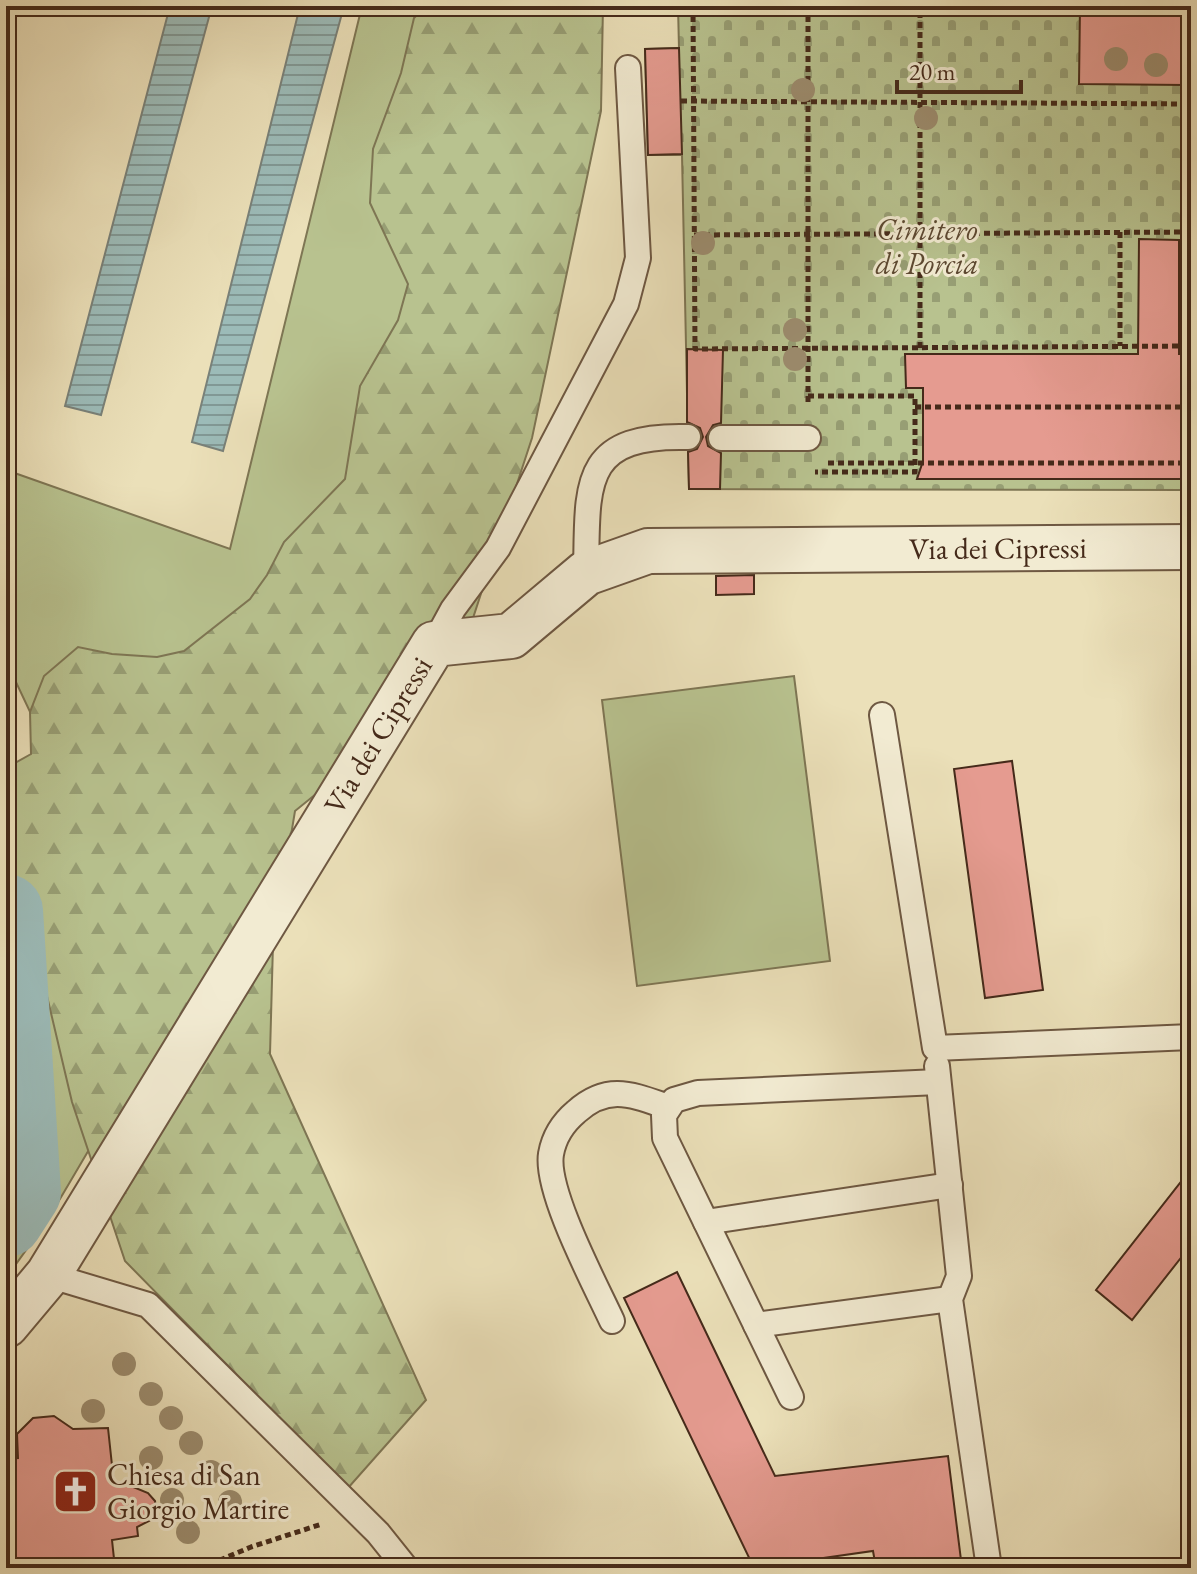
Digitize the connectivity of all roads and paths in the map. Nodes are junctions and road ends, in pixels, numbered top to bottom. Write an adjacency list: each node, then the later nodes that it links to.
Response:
1 (693, 6): 6 (path)
2 (808, 6): 8 (path)
3 (920, 6): 7 (path)
4 (628, 68): 30 (lane)
5 (681, 101): 6 (path)
6 (694, 101): 8 (path); 14 (path)
7 (920, 103): 8 (path); 9 (path); 12 (path)
8 (807, 104): 13 (path)
9 (1191, 104)
10 (1120, 232): 11 (path); 12 (path); 15 (path)
11 (1191, 232)
12 (920, 233): 13 (path); 18 (path)
13 (807, 234): 14 (path); 17 (path)
14 (694, 235): 17 (path)
15 (1120, 346): 16 (path); 18 (path)
16 (1191, 346)
17 (807, 348): 18 (path); 19 (path)
18 (920, 348)
19 (808, 396): 20 (path); 24 (path)
20 (915, 407): 21 (path); 25 (path)
21 (1191, 407)
22 (688, 437): 29 (lane)
23 (721, 438): 24 (lane)
24 (808, 438)
25 (919, 462): 26 (path); 27 (path)
26 (1191, 462)
27 (808, 472)
28 (1191, 547): 29 (street, Via dei Cipressi)
29 (586, 573): 30 (street, Via dei Cipressi)
30 (434, 644): 38 (street, Via dei Cipressi)
31 (882, 715): 33 (lane)
32 (1191, 1037): 33 (lane)
33 (935, 1048): 34 (lane)
34 (938, 1082): 35 (lane); 36 (lane)
35 (668, 1107): 37 (lane); 40 (lane)
36 (950, 1185): 37 (lane); 39 (lane)
37 (706, 1222): 42 (lane)
38 (48, 1275): 41 (street, Via dei Cipressi); 44 (lane)
39 (950, 1299): 42 (lane); 47 (lane)
40 (612, 1321)
41 (6, 1325)
42 (756, 1325): 43 (lane)
43 (791, 1397)
44 (357, 1512): 45 (path); 46 (lane)
45 (201, 1568)
46 (406, 1568)
47 (989, 1568)

